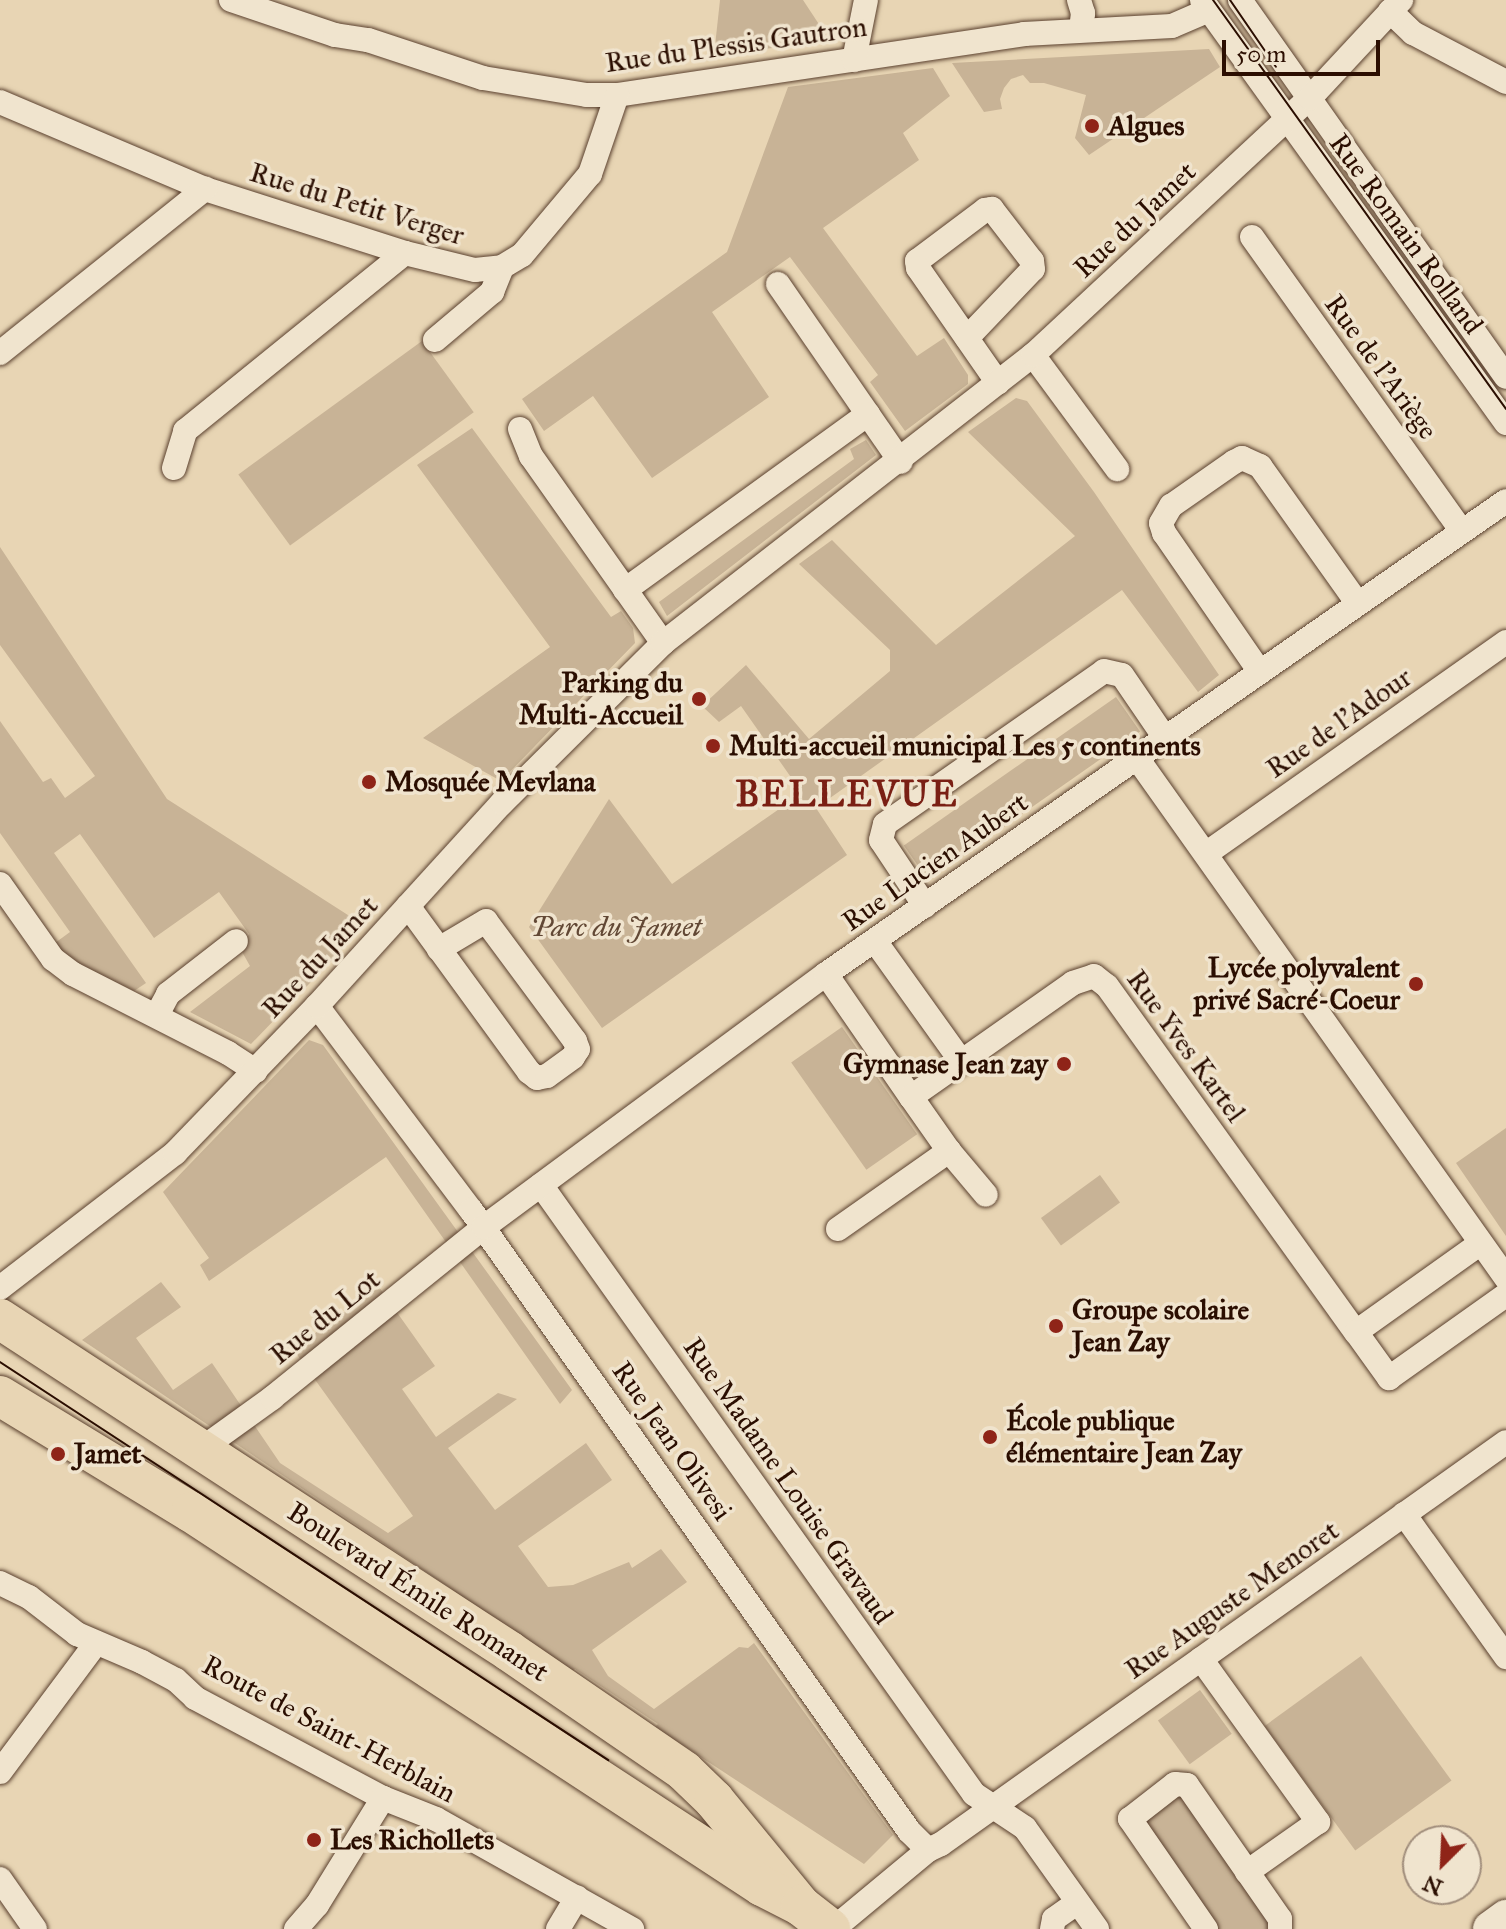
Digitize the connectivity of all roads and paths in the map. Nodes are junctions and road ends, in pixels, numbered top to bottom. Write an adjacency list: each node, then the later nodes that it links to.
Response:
1 (231, 0): 10 (street, Rue du Plessis Gautron)
2 (866, 0): 8 (street)
3 (1079, 0): 7 (street)
4 (1240, 0): 11 (street, Rue Romain Rolland)
5 (1206, 5): 7 (street, Rue du Plessis Gautron); 13 (street, Rue Romain Rolland)
6 (1395, 5): 9 (street); 11 (street, Rue du Jamet)
7 (1081, 30): 8 (street, Rue du Plessis Gautron)
8 (854, 60): 10 (street, Rue du Plessis Gautron)
9 (1506, 82)
10 (617, 95): 17 (street)
11 (1310, 98): 13 (street, Rue du Jamet); 23 (street, Rue Romain Rolland)
12 (0, 102): 14 (street, Rue du Petit Verger)
13 (1286, 119): 22 (street, Rue du Jamet); 26 (street, Rue Romain Rolland)
14 (205, 189): 16 (street, Rue du Petit Verger); 21 (street)
15 (1252, 237): 32 (street, Rue de l'Ariège)
16 (405, 253): 17 (street, Rue du Petit Verger); 29 (street)
17 (502, 267): 20 (street)
18 (778, 284): 25 (street)
19 (967, 338): 19 (street, Rue du Jamet); 24 (street, Rue du Jamet)
20 (435, 340)
21 (0, 353)
22 (1033, 355): 24 (street, Rue du Jamet); 30 (street)
23 (1506, 377)
24 (998, 383): 28 (street, Rue du Jamet)
25 (868, 414): 28 (street); 33 (street)
26 (1506, 423)
27 (520, 429): 33 (street)
28 (901, 462): 36 (street, Rue du Jamet)
29 (174, 468)
30 (1117, 469)
31 (1506, 501): 32 (street, Rue Lucien Aubert)
32 (1462, 531): 34 (street, Rue Lucien Aubert)
33 (625, 590): 36 (street)
34 (1358, 604): 37 (street, Rue Lucien Aubert); 37 (street)
35 (1506, 642): 40 (street, Rue de l'Adour)
36 (663, 643): 42 (street, Rue du Jamet)
37 (1260, 672): 38 (street, Rue Lucien Aubert)
38 (1165, 738): 39 (street, Rue Lucien Aubert); 43 (street)
39 (1137, 758): 40 (street); 43 (street, Rue Lucien Aubert)
40 (1207, 853): 58 (street)
41 (0, 884): 49 (street)
42 (408, 906): 46 (street); 48 (street, Rue du Jamet)
43 (925, 906): 45 (street, Rue Lucien Aubert)
44 (236, 941): 49 (street)
45 (875, 941): 47 (street, Rue Lucien Aubert); 50 (street)
46 (439, 949): 46 (street)
47 (826, 974): 52 (street); 54 (street, Rue Lucien Aubert)
48 (317, 1006): 51 (street, Rue du Jamet); 56 (street, Rue Jean Olivesi)
49 (157, 1015): 51 (street)
50 (961, 1061): 52 (street, Rue Yves Kartel); 63 (street, Rue Yves Kartel)
51 (256, 1071): 60 (street, Rue du Jamet)
52 (911, 1097): 53 (street)
53 (949, 1151): 55 (street); 57 (street)
54 (541, 1185): 56 (street, Rue Lucien Aubert); 74 (street, Rue Madame Louise Gravaud)
55 (986, 1195)
56 (484, 1227): 66 (street, Rue du Lot); 75 (street, Rue Jean Olivesi)
57 (838, 1229)
58 (1481, 1243): 59 (street); 63 (street)
59 (1506, 1278)
60 (0, 1288)
61 (1506, 1295): 63 (street)
62 (0, 1319): 66 (main road, Boulevard Émile Romanet)
63 (1356, 1332)
64 (0, 1396): 81 (main road, Boulevard Émile Romanet)
65 (1506, 1442): 67 (street, Rue Auguste Menoret)
66 (200, 1450): 81 (main road, Boulevard Émile Romanet)
67 (1404, 1514): 70 (street); 71 (street, Rue Auguste Menoret)
68 (0, 1583): 69 (street, Route de Saint-Herblain)
69 (96, 1643): 72 (street); 73 (street, Route de Saint-Herblain)
70 (1506, 1656)
71 (1201, 1659): 74 (street, Rue Auguste Menoret); 76 (street)
72 (0, 1772)
73 (383, 1798): 78 (street, Route de Saint-Herblain); 83 (street)
74 (993, 1807): 75 (street); 79 (street, Rue Madame Louise Gravaud)
75 (928, 1850): 81 (street)
76 (1247, 1872): 88 (street); 89 (street)
77 (0, 1879): 82 (street)
78 (577, 1897): 84 (street); 85 (street, Route de Saint-Herblain)
79 (1077, 1903): 86 (street); 87 (street, Rue Madame Louise Gravaud)
80 (1506, 1918): 90 (street)
81 (822, 1921)
82 (35, 1929)
83 (296, 1929)
84 (558, 1929)
85 (632, 1929)
86 (1052, 1929)
87 (1097, 1929)
88 (1206, 1929)
89 (1280, 1929)
90 (1491, 1929)

